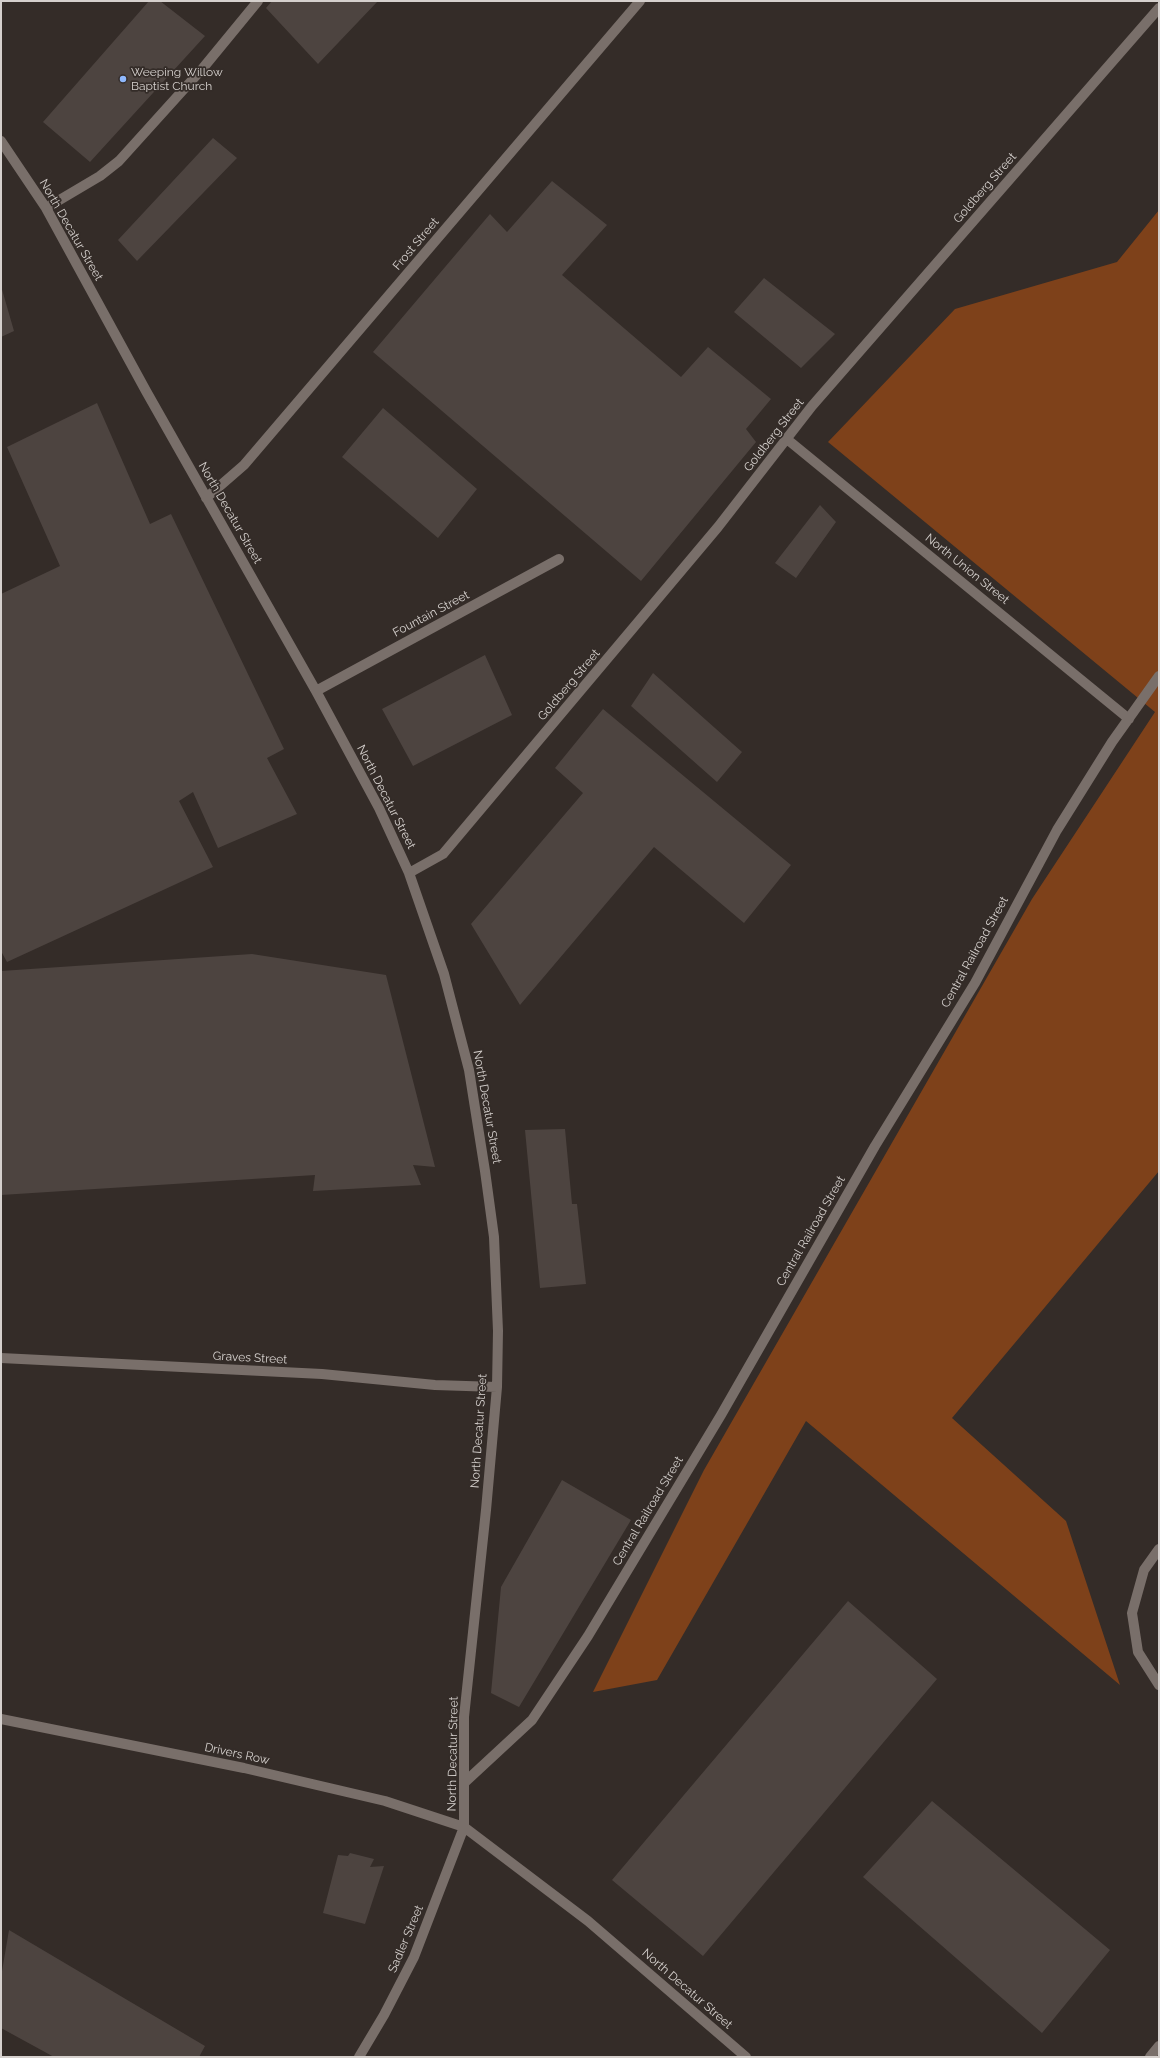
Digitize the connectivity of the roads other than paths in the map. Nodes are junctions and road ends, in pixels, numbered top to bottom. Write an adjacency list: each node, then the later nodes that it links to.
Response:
1 (258, 1): 5 (street)
2 (640, 1): 7 (street, Frost Street)
3 (1159, 8): 6 (street, Goldberg Street)
4 (1, 141): 5 (street, North Decatur Street)
5 (46, 208): 7 (street, North Decatur Street)
6 (788, 440): 11 (street, North Union Street); 12 (street, Goldberg Street)
7 (206, 498): 10 (street, North Decatur Street)
8 (559, 559): 10 (street, Fountain Street)
9 (1159, 676): 11 (street, Central Railroad Street)
10 (316, 691): 12 (street, North Decatur Street)
11 (1129, 719): 18 (street, Central Railroad Street)
12 (409, 873): 14 (street, North Decatur Street)
13 (1, 1358): 14 (street, Graves Street)
14 (496, 1388): 18 (street, North Decatur Street)
15 (1159, 1549): 16 (street)
16 (1159, 1686)
17 (1, 1719): 19 (street, Drivers Row)
18 (464, 1783): 19 (street, North Decatur Street)
19 (464, 1827): 21 (street, Sadler Street); 22 (street, North Decatur Street)
20 (1159, 2046): 23 (street)
21 (360, 2057)
22 (746, 2057)
23 (1150, 2057)

